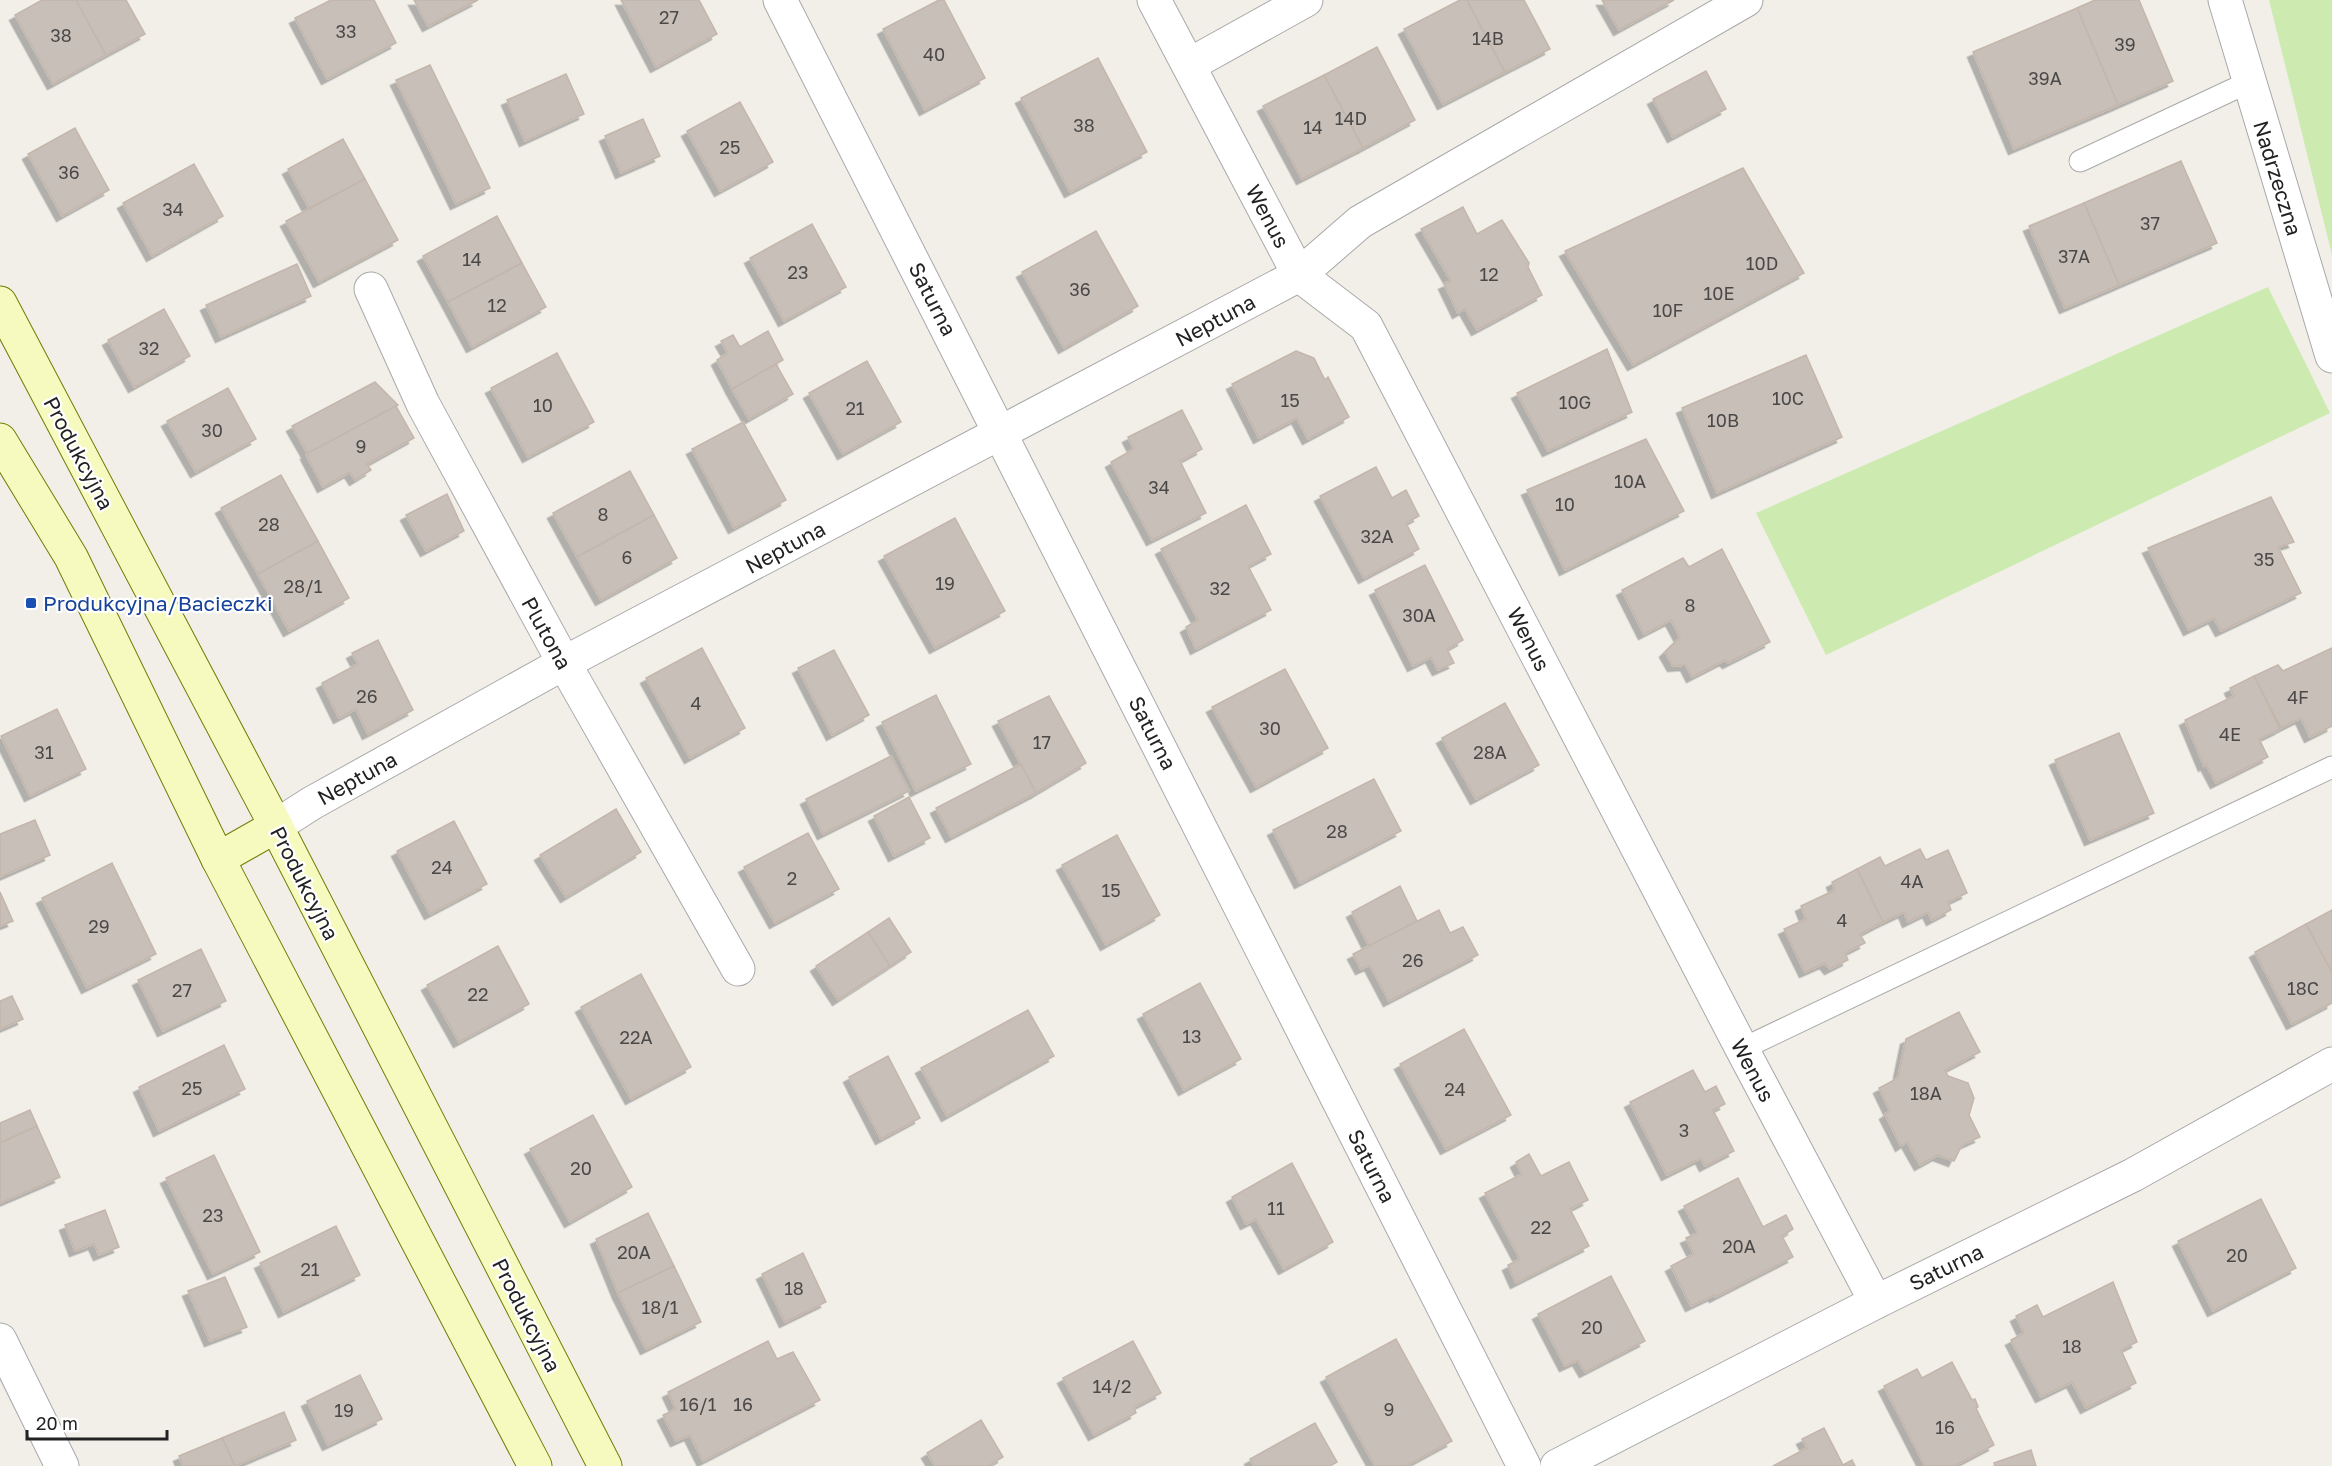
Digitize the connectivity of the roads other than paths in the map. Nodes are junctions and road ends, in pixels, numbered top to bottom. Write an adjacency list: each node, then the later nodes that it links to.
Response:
1 (780, 0): 13 (street, Saturna)
2 (1154, 0): 6 (street, Wenus)
3 (1306, 0): 6 (street)
4 (1746, 0): 9 (street, Neptuna)
5 (2225, 0): 7 (street, Nadrzeczna)
6 (1189, 65): 9 (street, Wenus)
7 (2249, 82): 8 (lane); 12 (street, Nadrzeczna)
8 (2080, 161)
9 (1299, 275): 13 (street, Neptuna); 20 (street, Wenus)
10 (371, 290): 15 (street, Plutona)
11 (0, 303): 17 (main road, Produkcyjna)
12 (2332, 356)
13 (1002, 434): 15 (street, Neptuna); 27 (street, Saturna)
14 (0, 441): 18 (main road)
15 (564, 663): 17 (street, Neptuna); 19 (street, Plutona)
16 (2332, 767): 20 (lane)
17 (276, 826): 18 (main road); 26 (main road, Produkcyjna)
18 (218, 859): 25 (main road)
19 (738, 969)
20 (1742, 1049): 22 (street, Wenus)
21 (2332, 1064): 22 (street, Saturna)
22 (1876, 1302): 28 (street, Saturna)
23 (0, 1340): 24 (street)
24 (62, 1466)
25 (535, 1466)
26 (605, 1466)
27 (1524, 1466)
28 (1557, 1466)

